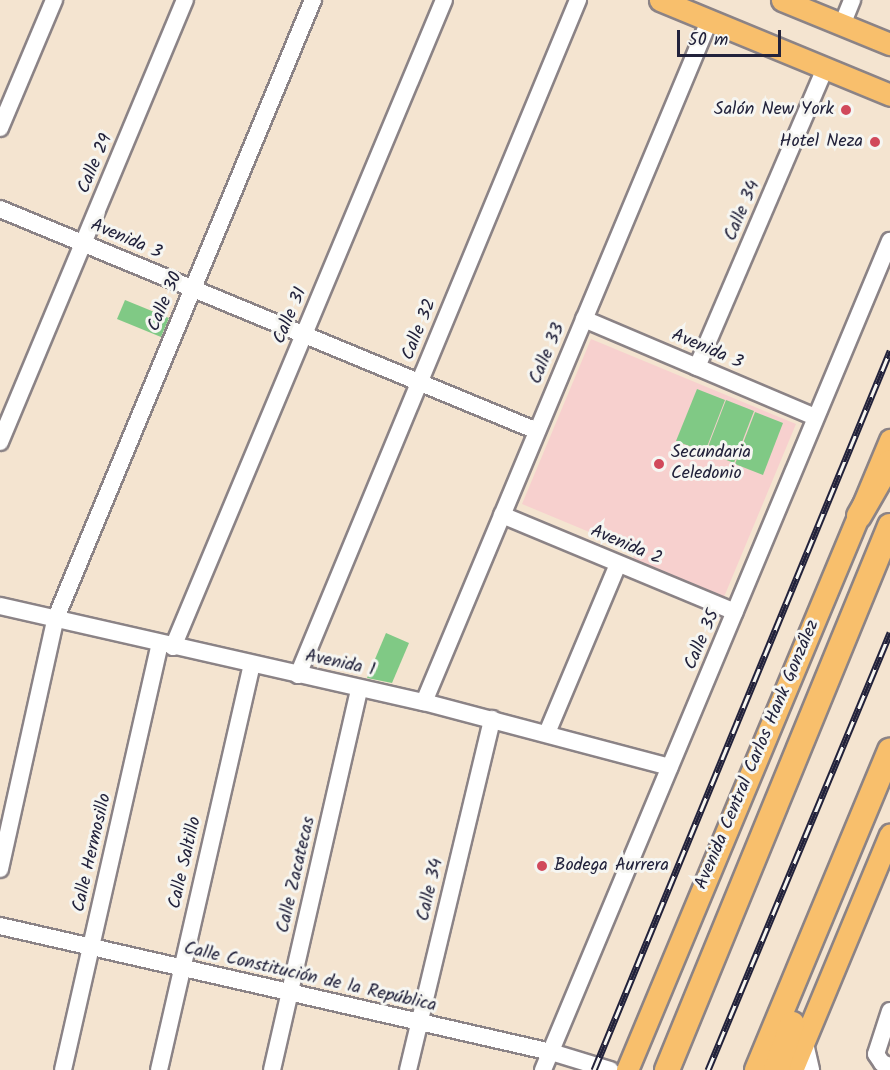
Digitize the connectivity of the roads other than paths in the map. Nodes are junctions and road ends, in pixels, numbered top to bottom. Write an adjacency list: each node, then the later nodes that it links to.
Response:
1 (54, 0): 14 (street)
2 (185, 0): 17 (street, Calle 29)
3 (314, 0): 18 (street, Calle 30)
4 (444, 0): 20 (street, Calle 31)
5 (578, 0): 22 (street, Calle 32)
6 (660, 0): 9 (main road)
7 (782, 0): 10 (main road)
8 (852, 0): 10 (street)
9 (709, 21): 12 (main road); 19 (street, Calle 33)
10 (842, 25): 11 (main road)
11 (890, 44)
12 (825, 69): 13 (main road); 21 (street, Calle 34)
13 (890, 95)
14 (0, 128)
15 (0, 209): 17 (street, Avenida 3)
16 (890, 242): 23 (street, Calle 35)
17 (84, 244): 18 (street, Avenida 3); 26 (street, Calle 29)
18 (193, 289): 20 (street, Avenida 3); 34 (street, Calle 30)
19 (584, 319): 21 (street, Avenida 3); 24 (street, Calle 33)
20 (304, 335): 22 (street, Avenida 3); 35 (street, Calle 31)
21 (698, 368): 23 (street, Avenida 3)
22 (419, 383): 24 (street, Avenida 3); 37 (street, Calle 32)
23 (815, 417): 33 (street, Calle 35)
24 (537, 431): 28 (street, Calle 33)
25 (890, 440): 29 (main road, Avenida Central Carlos Hank González)
26 (0, 442)
27 (890, 462): 29 (highway)
28 (502, 515): 31 (street, Avenida 2); 39 (street, Calle 33)
29 (859, 516): 62 (main road, Avenida Central Carlos Hank González)
30 (890, 526): 63 (highway, Avenida Central Carlos Hank González)
31 (618, 564): 33 (street, Avenida 2); 41 (street)
32 (0, 606): 34 (street, Avenida 1)
33 (735, 612): 43 (street, Calle 35)
34 (55, 620): 35 (street, Avenida 1); 45 (street, Calle 30)
35 (167, 645): 36 (street, Avenida 1); 47 (street, Calle Hermosillo)
36 (252, 665): 37 (street, Avenida 1); 49 (street, Calle Saltillo)
37 (298, 675): 38 (street, Avenida 1)
38 (359, 689): 39 (street, Avenida 1); 50 (street, Calle Zacatecas)
39 (423, 702): 40 (street, Avenida 1)
40 (492, 719): 41 (street, Avenida 1); 52 (street, Calle 34)
41 (547, 733): 43 (street, Avenida 1)
42 (890, 751): 48 (highway)
43 (670, 767): 54 (street, Calle 35)
44 (890, 835): 53 (main road)
45 (0, 869)
46 (0, 926): 47 (street, Calle Constitución de la República)
47 (92, 947): 49 (street, Calle Constitución de la República); 56 (street, Calle Hermosillo)
48 (805, 953): 64 (highway); 65 (highway)
49 (182, 969): 50 (street, Calle Constitución de la República); 57 (street, Calle Saltillo)
50 (291, 994): 52 (street, Calle Constitución de la República); 58 (street, Calle Zacatecas)
51 (890, 1011): 55 (street)
52 (419, 1022): 54 (street, Calle Constitución de la República); 59 (street, Calle 34)
53 (804, 1039): 66 (main road); 67 (street)
54 (550, 1052): 60 (street, Calle 35); 61 (street, Calle Constitución de la República)
55 (890, 1066)
56 (63, 1070)
57 (159, 1070)
58 (272, 1070)
59 (408, 1070)
60 (543, 1070)
61 (610, 1070)
62 (627, 1070)
63 (667, 1070)
64 (757, 1070)
65 (776, 1070)
66 (792, 1070)
67 (811, 1070)

